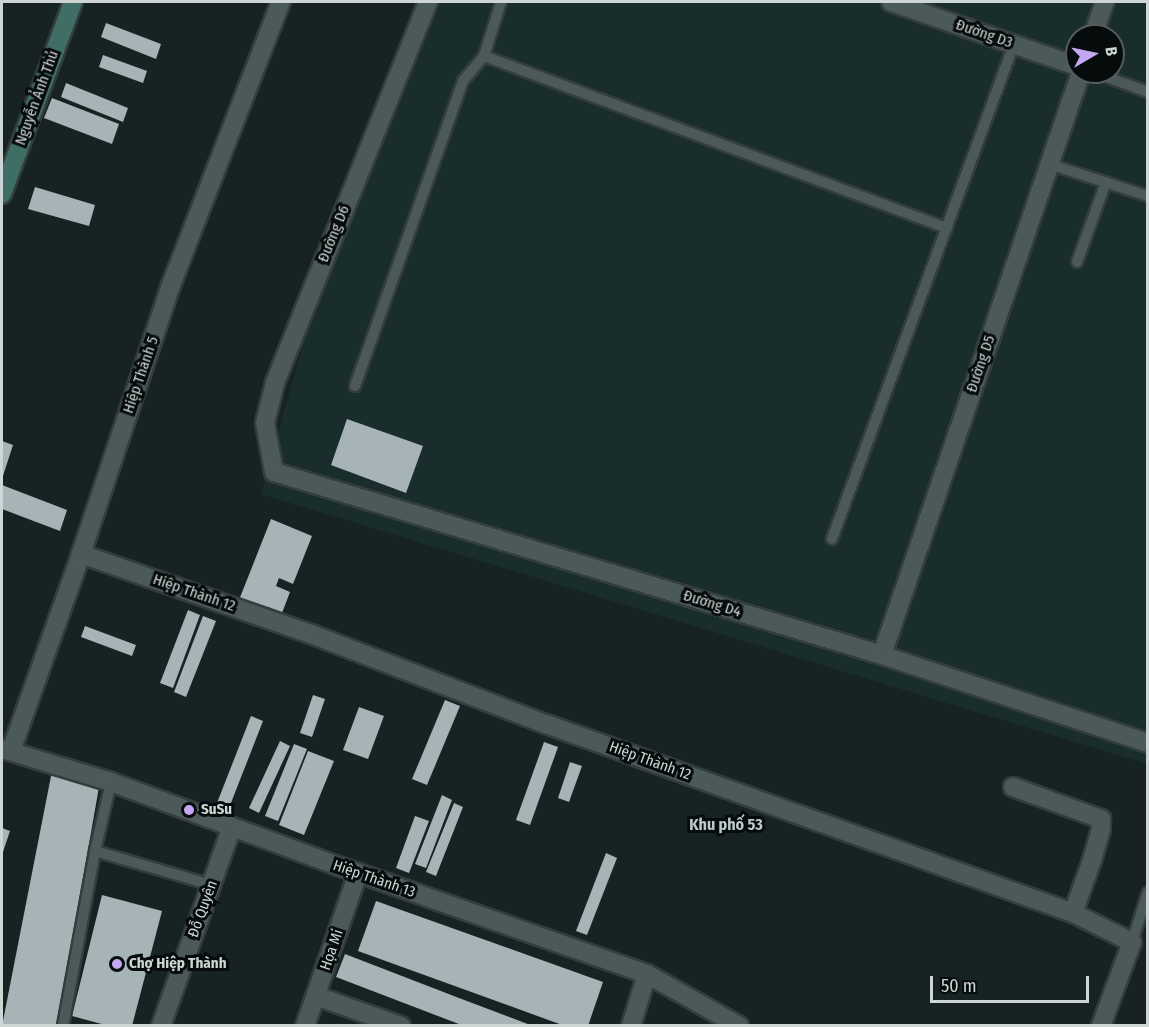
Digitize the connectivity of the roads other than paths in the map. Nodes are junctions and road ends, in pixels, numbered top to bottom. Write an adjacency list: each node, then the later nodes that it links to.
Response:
1 (73, 2): 16 (main road, Nguyễn Ảnh Thủ)
2 (281, 2): 23 (street, Hiệp Thành 5)
3 (428, 2): 21 (street, Đường D6)
4 (501, 2): 9 (lane)
5 (891, 2): 8 (street, Đường D3)
6 (1105, 2): 7 (street)
7 (1097, 24)
8 (1014, 44): 10 (street, Đường D3); 18 (lane)
9 (484, 56): 18 (lane); 20 (lane)
10 (1065, 62)
11 (1077, 84): 14 (street, Đường D5)
12 (1125, 84): 13 (lane)
13 (1148, 92)
14 (1049, 164): 15 (lane); 24 (street, Đường D5)
15 (1106, 182): 17 (lane); 19 (lane)
16 (2, 194)
17 (1148, 196)
18 (947, 228): 22 (lane)
19 (1077, 262)
20 (355, 386)
21 (274, 472): 24 (street, Đường D4)
22 (832, 539)
23 (81, 554): 26 (street, Hiệp Thành 5); 34 (street, Hiệp Thành 12)
24 (882, 655): 25 (street, Đường D4)
25 (1148, 743)
26 (6, 750): 27 (street, Hiệp Thành 13)
27 (111, 782): 29 (street, Hiệp Thành 13); 30 (lane)
28 (1013, 788): 34 (street)
29 (232, 827): 31 (street, Hiệp Thành 13); 32 (street, Đỗ Quyên)
30 (95, 851): 32 (lane); 38 (lane)
31 (358, 873): 36 (street, Hiệp Thành 13); 37 (street, Họa Mi)
32 (212, 885): 39 (street, Đỗ Quyên)
33 (1148, 892): 35 (lane)
34 (1073, 913): 35 (street, Hiệp Thành 12)
35 (1132, 942): 44 (street)
36 (648, 974): 42 (street); 43 (street, Hiệp Thành 13)
37 (316, 996): 40 (street, Họa Mi); 41 (street)
38 (63, 1026)
39 (160, 1026)
40 (305, 1026)
41 (401, 1026)
42 (631, 1026)
43 (739, 1026)
44 (1101, 1026)

